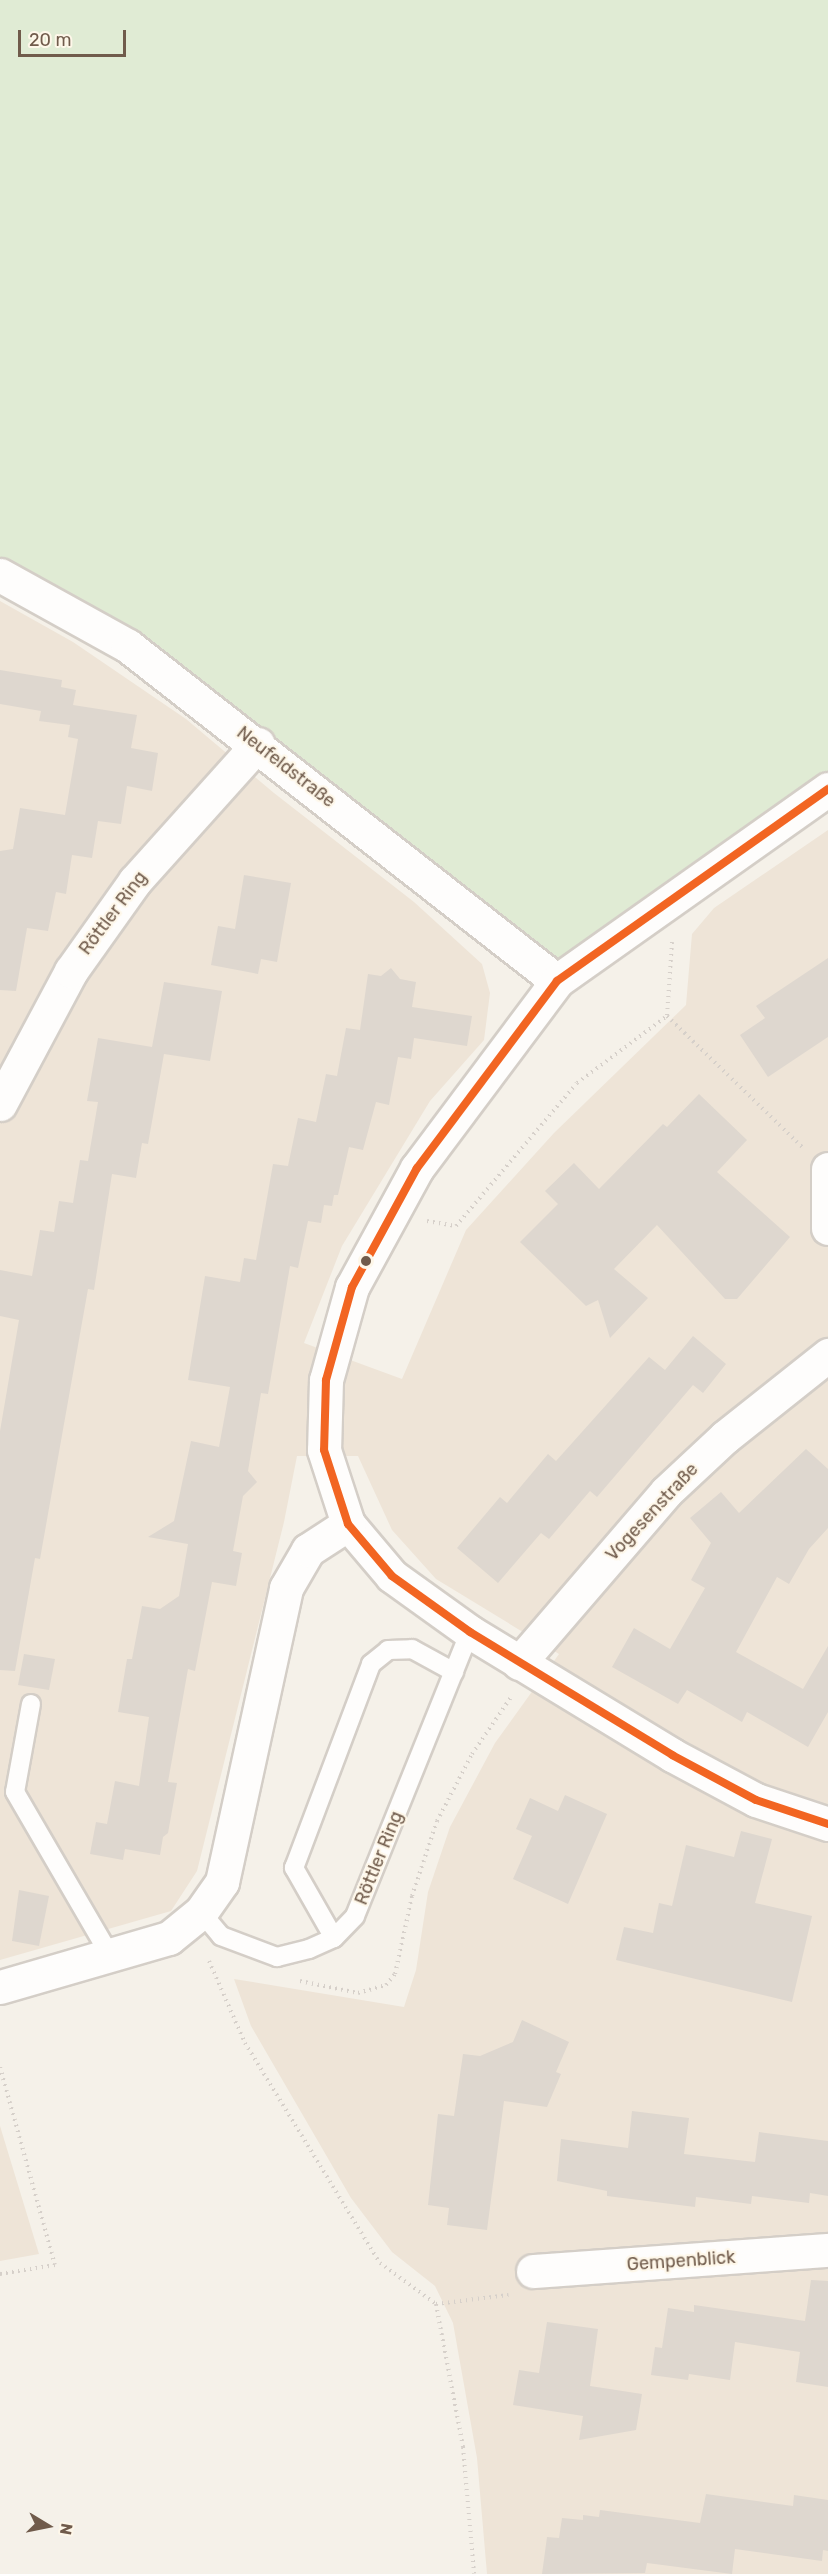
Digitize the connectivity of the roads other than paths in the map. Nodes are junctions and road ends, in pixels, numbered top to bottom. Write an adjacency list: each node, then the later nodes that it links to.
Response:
1 (0, 575): 2 (street, Neufeldstraße)
2 (258, 744): 4 (street, Neufeldstraße); 5 (street, Röttler Ring)
3 (828, 789): 4 (street)
4 (557, 981): 9 (street)
5 (0, 1104)
6 (828, 1171): 7 (street)
7 (828, 1228)
8 (828, 1354): 11 (street, Vogesenstraße)
9 (348, 1524): 10 (street); 15 (street)
10 (470, 1632): 11 (street); 12 (lane, Röttler Ring)
11 (519, 1663): 14 (street)
12 (454, 1672): 16 (lane, Röttler Ring); 16 (lane)
13 (31, 1704): 17 (lane)
14 (828, 1824)
15 (211, 1924): 16 (lane, Röttler Ring); 17 (street)
16 (334, 1938)
17 (110, 1955): 18 (street)
18 (0, 1987)
19 (828, 2250): 20 (street, Gempenblick)
20 (533, 2271)

